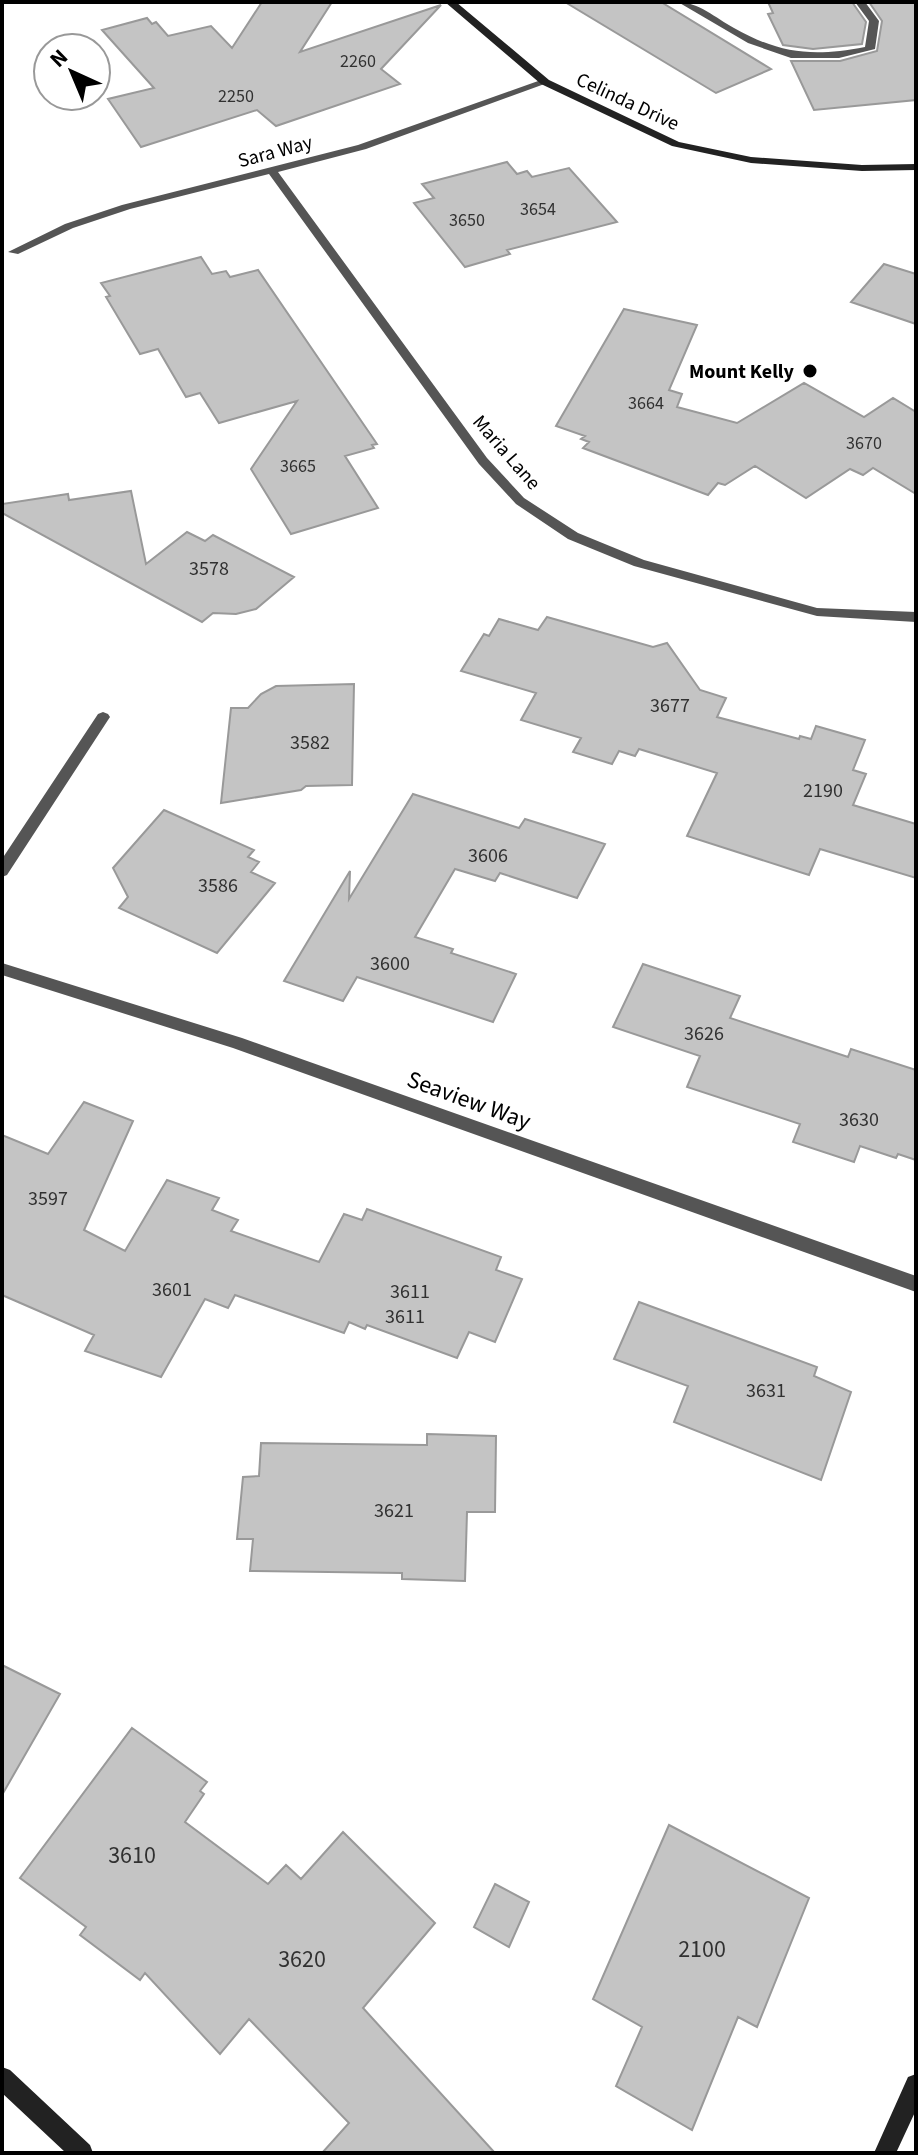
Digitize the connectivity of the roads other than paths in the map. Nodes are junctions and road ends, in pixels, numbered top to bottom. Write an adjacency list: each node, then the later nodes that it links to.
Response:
1 (450, 2): 4 (street, Celinda Drive)
2 (683, 2): 3 (street)
3 (860, 2)
4 (545, 82): 5 (street, Celinda Drive); 6 (street, Sara Way)
5 (916, 167)
6 (272, 171): 7 (street, Sara Way); 8 (street, Maria Lane)
7 (14, 252)
8 (916, 617)
9 (103, 717): 10 (street)
10 (2, 871)
11 (2, 969): 12 (street, Seaview Way)
12 (916, 1284)
13 (2, 2078): 15 (street)
14 (916, 2085): 16 (street)
15 (82, 2153)
16 (885, 2153)

